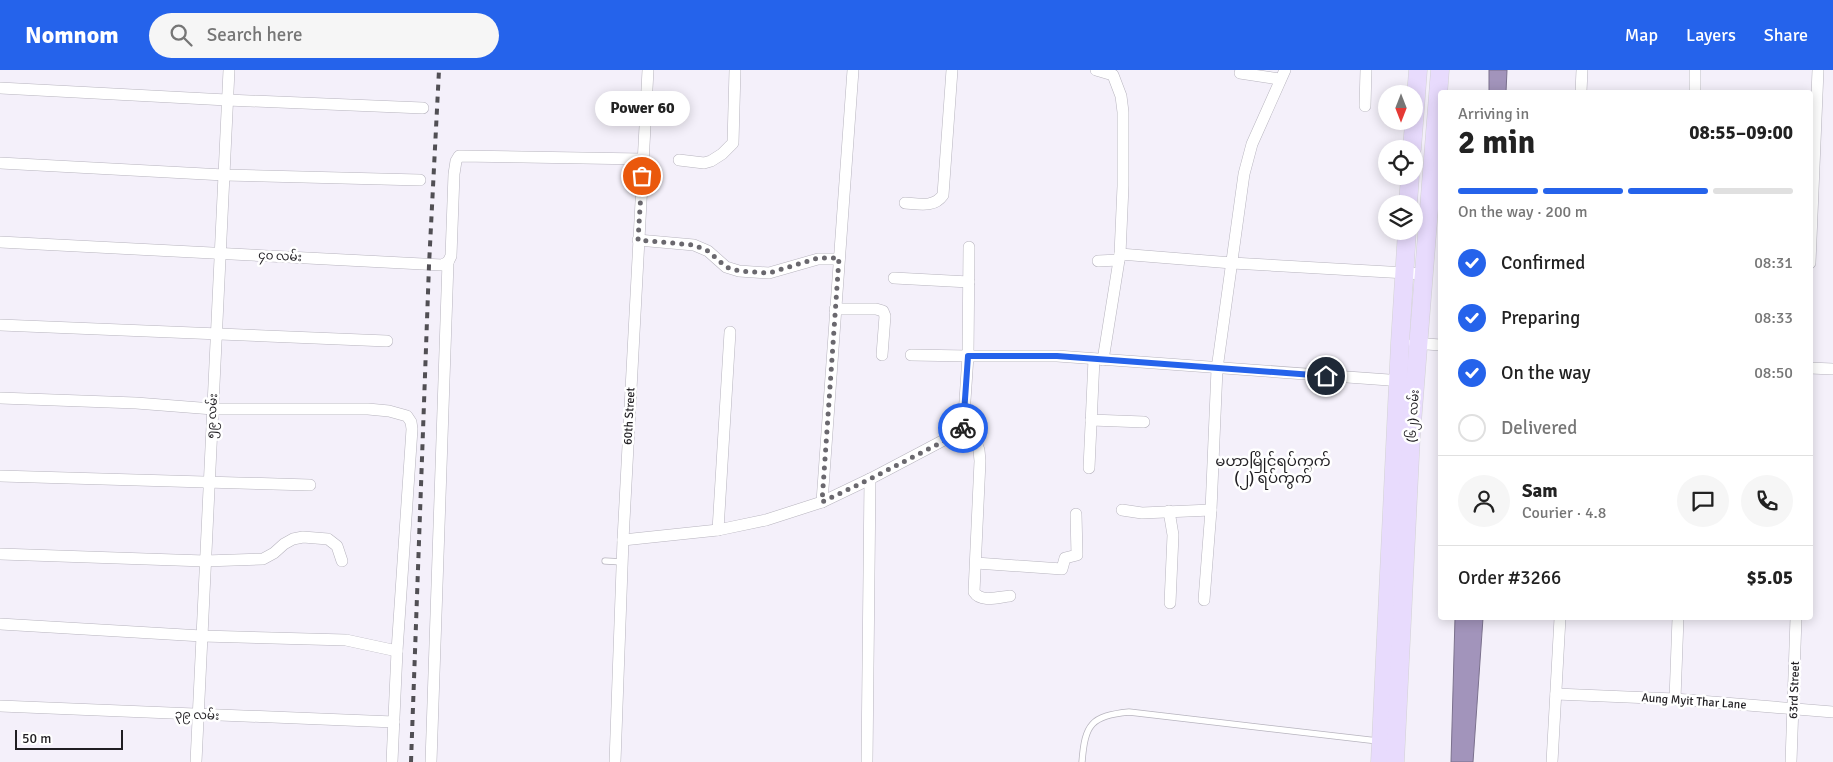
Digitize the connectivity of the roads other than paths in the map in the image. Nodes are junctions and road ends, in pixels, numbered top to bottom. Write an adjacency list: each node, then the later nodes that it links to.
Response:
1 (229, 70): 20 (street, ၅၉ လမ်း)
2 (648, 70): 24 (street, 60th Street)
3 (735, 70): 25 (street)
4 (853, 70): 37 (street)
5 (952, 70): 30 (street)
6 (1096, 70): 36 (street)
7 (1366, 70): 21 (street)
8 (1418, 70): 23 (main road)
9 (1440, 70): 16 (main road, (၆၂) လမ်း)
10 (1582, 70): 17 (street)
11 (1695, 70): 18 (street)
12 (1818, 70): 29 (street)
13 (1240, 73): 14 (street)
14 (1282, 75): 40 (street)
15 (0, 88): 20 (street)
16 (1438, 90)
17 (1582, 90)
18 (1695, 90)
19 (1438, 96): 42 (main road, (၆၂) လမ်း)
20 (227, 100): 22 (street); 27 (street, ၅၉ လမ်း)
21 (1365, 106)
22 (423, 108)
23 (1413, 140)
24 (642, 159): 31 (street, 60th Street); 39 (street)
25 (679, 160)
26 (0, 163): 27 (street)
27 (224, 175): 28 (street); 35 (street, ၅၉ လမ်း)
28 (420, 180)
29 (1813, 191)
30 (905, 203)
31 (638, 240): 37 (street); 77 (street, 60th Street)
32 (1406, 240): 41 (main road, (၆၂) လမ်း)
33 (0, 242): 35 (street, ၄၀ လမ်း)
34 (969, 247): 44 (street)
35 (220, 253): 39 (street, ၄၀ လမ်း); 48 (street, ၅၉ လမ်း)
36 (1120, 257): 38 (street); 40 (street); 56 (street)
37 (839, 258): 45 (street)
38 (1098, 261)
39 (448, 262): 103 (street)
40 (1232, 263): 41 (street); 58 (street)
41 (1404, 273): 42 (street); 50 (main road, (၆၂) လမ်း)
42 (1424, 274): 51 (main road, (၆၂) လမ်း)
43 (894, 278): 44 (street)
44 (969, 282): 55 (street)
45 (835, 309): 53 (street); 71 (street)
46 (0, 325): 48 (street)
47 (730, 332): 76 (street)
48 (216, 335): 49 (street); 62 (street, ၅၉ လမ်း)
49 (387, 341)
50 (1400, 343): 51 (street); 60 (main road, (၆၂) လမ်း)
51 (1419, 343): 52 (street); 60 (main road, (၆၂) လမ်း)
52 (1438, 345)
53 (882, 355)
54 (911, 355): 55 (street)
55 (968, 356): 56 (street); 65 (street)
56 (1098, 359): 58 (street); 63 (street)
57 (1813, 368): 59 (street)
58 (1217, 369): 60 (street); 73 (street)
59 (1833, 369)
60 (1407, 381): 100 (main road, (၆၂) လမ်း); 108 (main road, (၆၂) လမ်း)
61 (0, 398): 62 (street)
62 (213, 409): 69 (street, ၅၉ လမ်း); 92 (street)
63 (1091, 420): 64 (street); 66 (street)
64 (1144, 422)
65 (963, 430): 68 (street); 83 (street)
66 (1089, 468)
67 (0, 476): 69 (street)
68 (870, 479): 71 (street); 105 (street)
69 (209, 483): 70 (street); 79 (street, ၅၉ လမ်း)
70 (310, 485)
71 (822, 502): 76 (street)
72 (1122, 510): 74 (street)
73 (1211, 510): 74 (street); 85 (street)
74 (1169, 511): 86 (street)
75 (1076, 514): 83 (street)
76 (718, 530): 77 (street)
77 (623, 540): 82 (street, 60th Street)
78 (0, 554): 79 (street)
79 (205, 561): 80 (street); 91 (street, ၅၉ လမ်း)
80 (342, 561)
81 (605, 561): 82 (lane)
82 (622, 562): 104 (street, 60th Street)
83 (976, 562): 84 (street)
84 (1010, 596)
85 (1204, 600)
86 (1170, 603)
87 (1560, 620): 93 (street)
88 (1678, 620): 94 (street)
89 (1796, 620): 96 (street, 63rd Street)
90 (0, 624): 91 (street)
91 (202, 636): 92 (street); 98 (street, ၅၉ လမ်း)
92 (397, 651): 99 (street)
93 (1556, 694): 94 (street, Aung Myit Thar Lane); 109 (street)
94 (1674, 699): 96 (street, Aung Myit Thar Lane)
95 (0, 706): 98 (street, ၃၉ လမ်း)
96 (1793, 708): 97 (street, Aung Myit Thar Lane); 110 (street, 63rd Street)
97 (1833, 712)
98 (198, 715): 99 (street, ၃၉ လမ်း); 101 (street, ၅၉ လမ်း)
99 (394, 722): 102 (street)
100 (1381, 741): 106 (lane); 107 (main road, (၆၂) လမ်း)
101 (196, 762)
102 (392, 762)
103 (432, 762)
104 (615, 762)
105 (867, 762)
106 (1082, 762)
107 (1380, 762)
108 (1395, 762)
109 (1552, 762)
110 (1791, 762)

